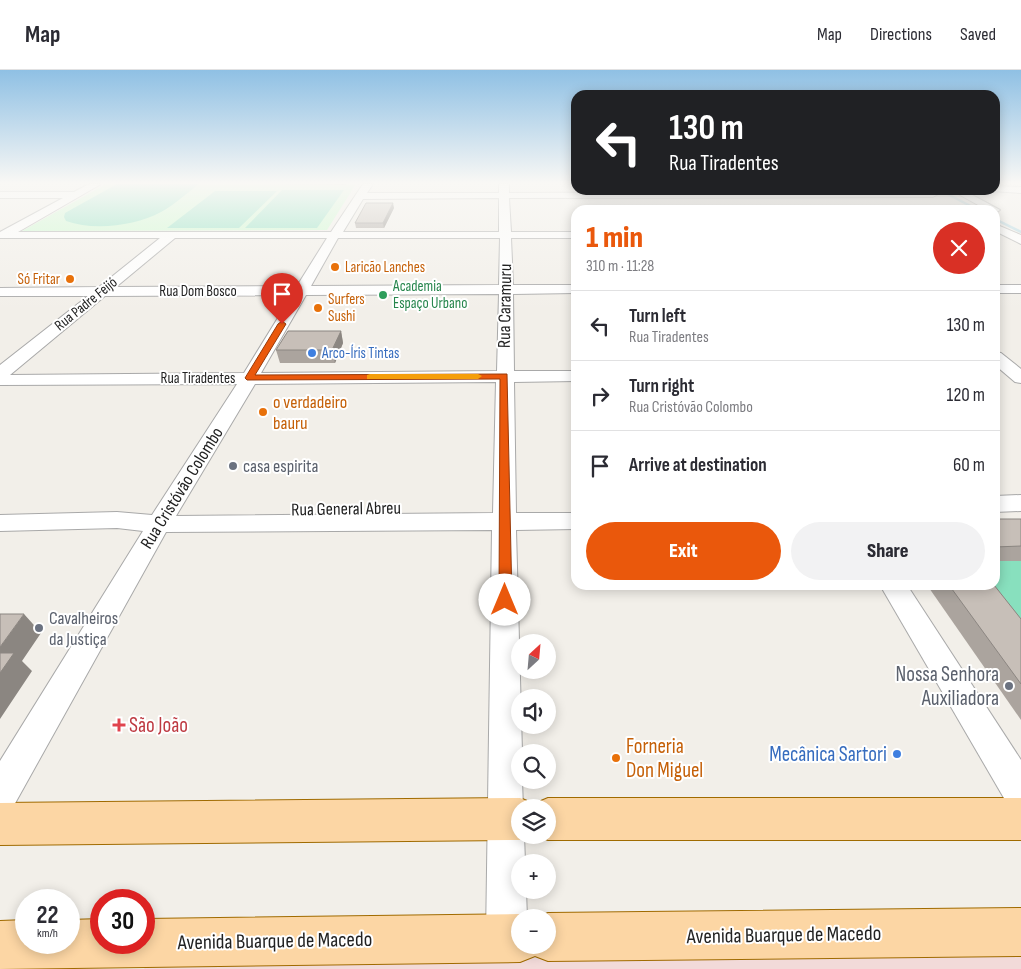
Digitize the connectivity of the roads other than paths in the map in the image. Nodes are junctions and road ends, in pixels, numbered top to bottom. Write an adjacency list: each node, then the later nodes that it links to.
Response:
1 (19, 226): 9 (street)
2 (340, 226): 7 (street, Rua Cristóvão Colombo)
3 (505, 226): 8 (street, Rua Caramuru)
4 (1000, 231): 10 (street)
5 (571, 233): 8 (street)
6 (173, 234): 7 (street); 9 (street); 16 (street, Rua Padre Feijó)
7 (335, 234): 8 (street); 15 (street, Rua Cristóvão Colombo)
8 (505, 234): 11 (street, Rua Caramuru)
9 (1, 236)
10 (1021, 240)
11 (506, 289): 12 (street, Rua Dom Bosco); 15 (street, Rua Dom Bosco); 21 (street, Rua Caramuru)
12 (571, 289)
13 (1000, 289): 14 (street)
14 (1021, 289)
15 (302, 290): 16 (street, Rua Dom Bosco); 23 (street, Rua Cristóvão Colombo)
16 (101, 291): 17 (street, Rua Dom Bosco); 20 (street, Rua Padre Feijó)
17 (0, 292)
18 (1000, 362): 19 (street)
19 (1011, 372)
20 (0, 374)
21 (504, 376): 22 (street, Rua Tiradentes); 23 (street, Rua Tiradentes); 28 (street, Rua Caramuru)
22 (571, 376)
23 (250, 378): 24 (street, Rua Tiradentes); 29 (street, Rua Cristóvão Colombo)
24 (0, 380)
25 (1000, 504): 26 (street)
26 (1021, 504)
27 (571, 508): 28 (street, Rua General Abreu)
28 (506, 514): 29 (street, Rua General Abreu); 30 (street, Rua General Abreu); 37 (street, Rua Caramuru)
29 (162, 518): 33 (street, Rua General Abreu); 36 (street, Rua Cristóvão Colombo)
30 (571, 520)
31 (1000, 520): 32 (street)
32 (1021, 520)
33 (0, 523)
34 (896, 590): 35 (street)
35 (1021, 792)
36 (0, 794)
37 (512, 799)
38 (511, 820): 41 (main road)
39 (556, 820): 40 (main road)
40 (1021, 820)
41 (0, 824)
42 (515, 844): 43 (street, Rua Caramuru)
43 (522, 909)
44 (1021, 932): 46 (main road, Avenida Buarque de Macedo)
45 (511, 938): 47 (main road, Avenida Buarque de Macedo)
46 (556, 938)
47 (0, 945)

